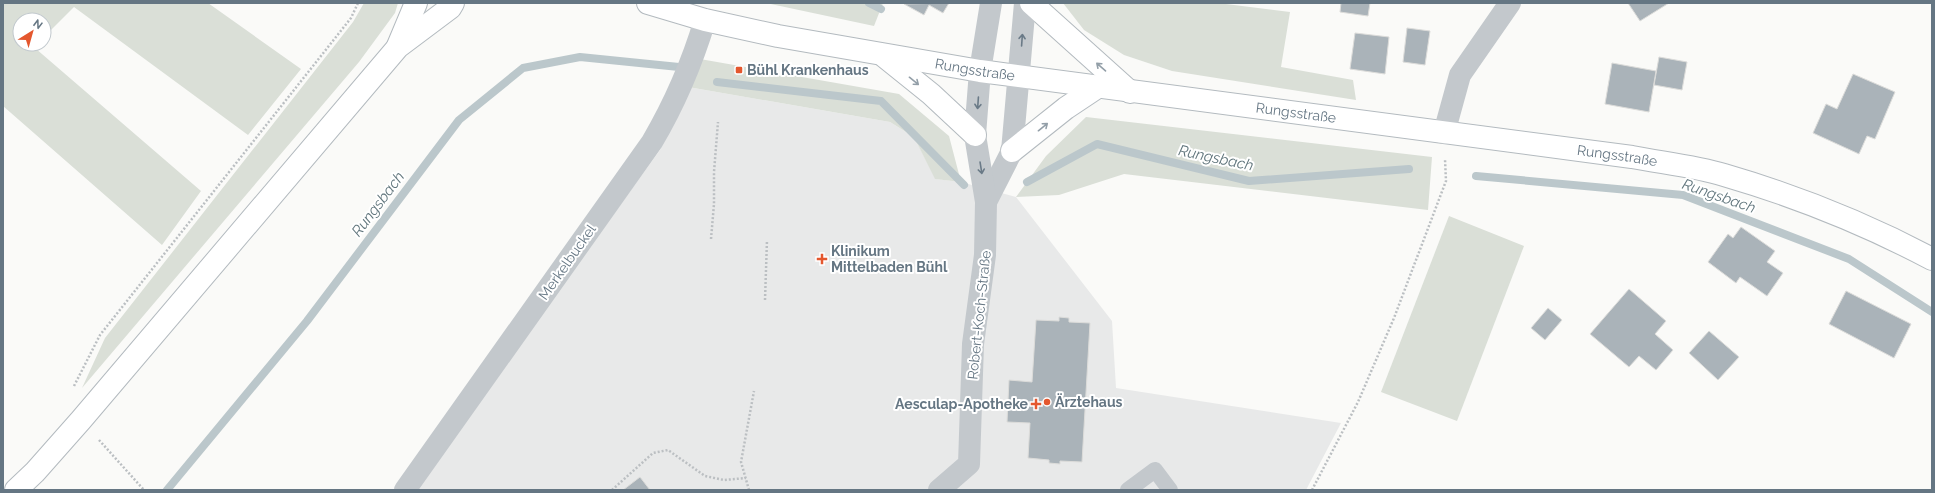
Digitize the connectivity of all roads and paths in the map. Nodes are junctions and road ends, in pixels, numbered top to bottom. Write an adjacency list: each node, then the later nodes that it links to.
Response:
1 (358, 3): 26 (path)
2 (416, 3): 10 (street)
3 (648, 3): 9 (street, Rungsstraße)
4 (991, 3): 12 (street, Robert-Koch-Straße)
5 (1025, 3): 13 (street, Robert-Koch-Straße, one-way to 5)
6 (1031, 3): 15 (street, one-way to 6)
7 (1510, 3): 17 (street)
8 (456, 5): 10 (street)
9 (705, 20): 11 (street, Rungsstraße); 30 (street, Merkelbuckel)
10 (398, 47): 26 (street)
11 (884, 56): 12 (street, Rungsstraße); 18 (street, one-way to 18)
12 (980, 71): 13 (street, Rungsstraße); 18 (street, Robert-Koch-Straße, one-way to 18)
13 (1019, 77): 14 (street, Rungsstraße); 19 (street, Robert-Koch-Straße)
14 (1096, 88): 15 (street, Rungsstraße); 19 (street, one-way to 14)
15 (1130, 92): 17 (street, Rungsstraße)
16 (718, 122): 21 (path)
17 (1444, 133): 23 (street, Rungsstraße); 36 (path)
18 (975, 135): 20 (street, Robert-Koch-Straße, one-way to 20)
19 (1012, 151): 20 (street, Robert-Koch-Straße)
20 (986, 202): 33 (street, Robert-Koch-Straße)
21 (711, 238)
22 (766, 240): 24 (path)
23 (1932, 259)
24 (765, 300)
25 (754, 391): 27 (path)
26 (81, 420): 28 (street); 29 (path)
27 (746, 478): 31 (path); 32 (path)
28 (16, 490)
29 (144, 490)
30 (405, 490)
31 (612, 490)
32 (749, 490)
33 (940, 490)
34 (1128, 490): 35 (lane)
35 (1170, 490)
36 (1312, 490)

